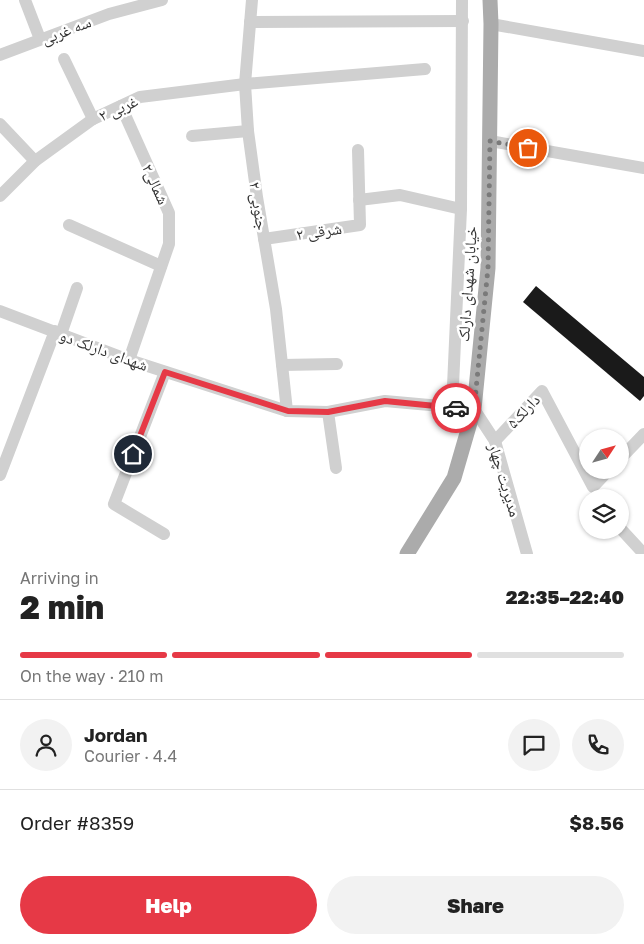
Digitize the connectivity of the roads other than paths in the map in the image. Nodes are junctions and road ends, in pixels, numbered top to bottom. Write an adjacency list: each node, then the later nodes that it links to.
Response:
1 (25, 0): 9 (street)
2 (162, 0): 9 (street, سه غربی)
3 (252, 0): 7 (street, ۲ جنوبی)
4 (462, 0): 6 (street)
5 (490, 0): 8 (main road, خیابان شهدای دارلک)
6 (463, 21): 7 (street); 26 (street)
7 (250, 22): 14 (street, ۲ جنوبی)
8 (491, 24): 10 (street); 20 (main road, خیابان شهدای دارلک)
9 (40, 39): 11 (street, سه غربی)
10 (644, 51)
11 (0, 56)
12 (64, 59): 16 (street)
13 (425, 69): 14 (street, ۲ غربی)
14 (245, 84): 15 (street, ۲ غربی); 18 (street, ۲ جنوبی)
15 (121, 106): 16 (street, ۲ غربی); 29 (street, شمالی۲)
16 (92, 119): 22 (street, ۲ غربی)
17 (0, 124): 22 (street)
18 (248, 131): 19 (street); 28 (street, ۲ جنوبی)
19 (192, 136)
20 (490, 141): 23 (street); 38 (main road, خیابان شهدای دارلک)
21 (358, 150): 25 (street, ۲ شرقی)
22 (35, 162): 24 (street, ۲ غربی)
23 (644, 168)
24 (0, 196)
25 (359, 200): 26 (street); 28 (street, ۲ شرقی)
26 (461, 209): 37 (street)
27 (69, 225): 29 (street)
28 (264, 238): 35 (street, ۲ جنوبی)
29 (161, 266): 33 (street, شمالی۲)
30 (77, 288): 32 (street)
31 (0, 311): 32 (street, شهدای دارلک دو)
32 (58, 332): 33 (street, شهدای دارلک دو); 46 (street)
33 (129, 360): 36 (street, شهدای دارلک دو)
34 (337, 364): 35 (street)
35 (282, 365): 39 (street, ۲ جنوبی)
36 (165, 372): 39 (street, شهدای دارلک دو); 49 (street)
37 (452, 408): 38 (street, شهدای دارلک دو); 40 (street, شهدای دارلک دو)
38 (474, 410): 42 (street, مدیریت چهار); 51 (main road, خیابان شهدای دارلک)
39 (288, 411): 40 (street, شهدای دارلک دو)
40 (328, 412): 45 (street)
41 (644, 434): 43 (street)
42 (495, 442): 44 (street, دارلک۵); 52 (street, مدیریت چهار)
43 (629, 450)
44 (579, 461)
45 (336, 468)
46 (0, 475)
47 (589, 479): 48 (street, دارلک۵)
48 (601, 479)
49 (164, 534)
50 (629, 538): 53 (street)
51 (407, 554)
52 (527, 554)
53 (644, 554)

